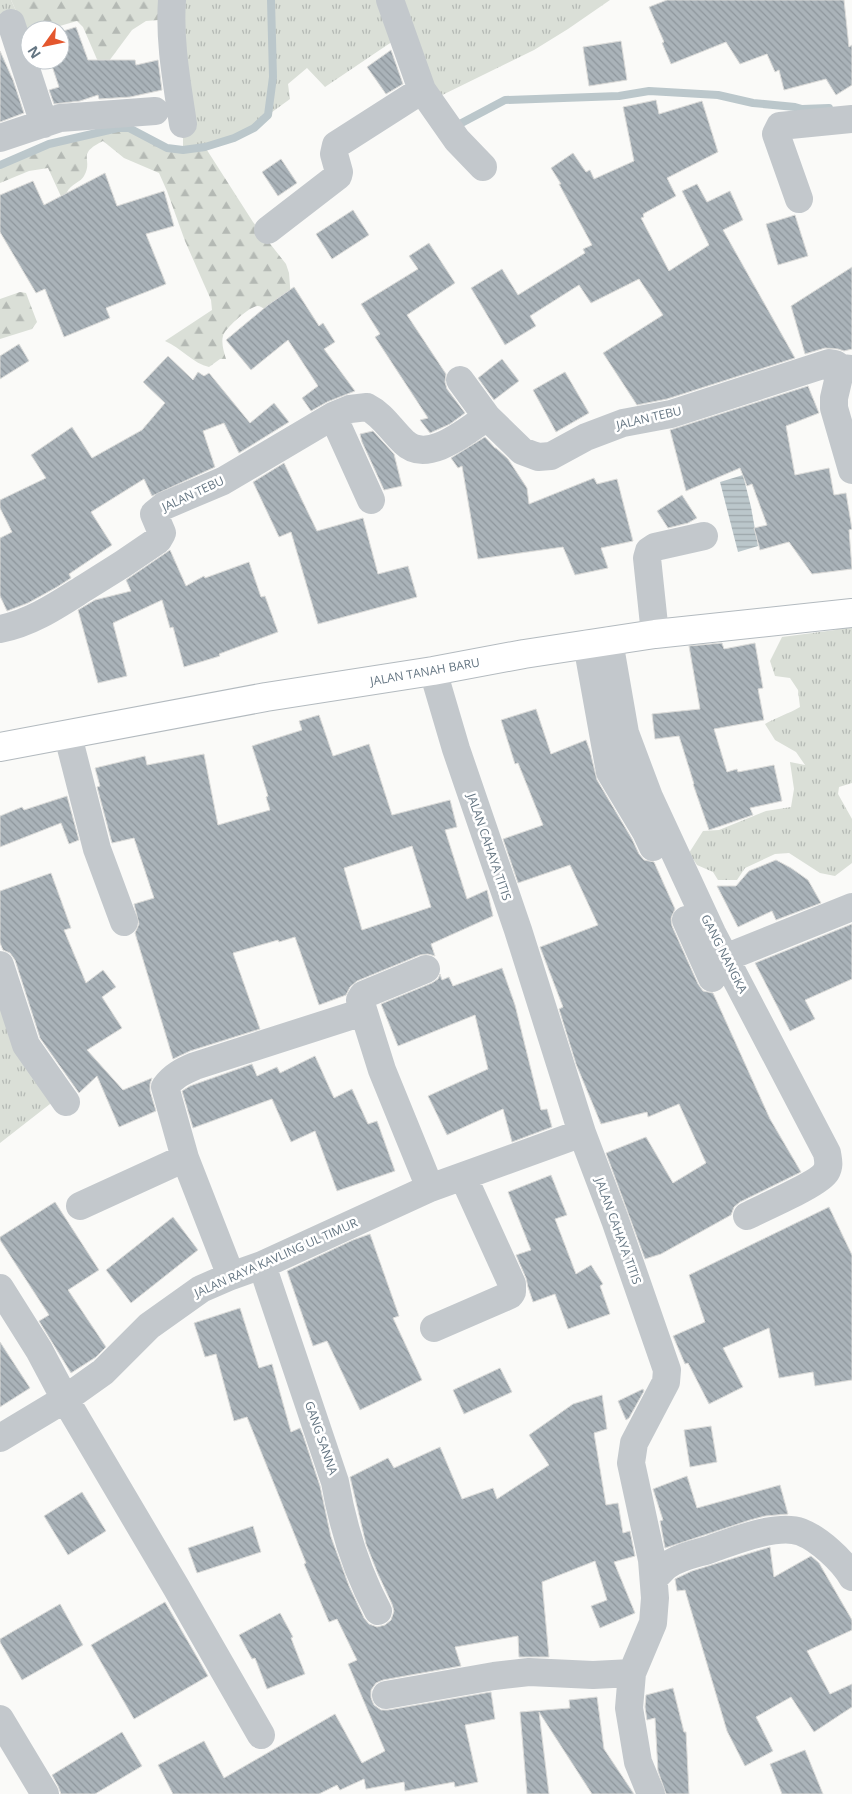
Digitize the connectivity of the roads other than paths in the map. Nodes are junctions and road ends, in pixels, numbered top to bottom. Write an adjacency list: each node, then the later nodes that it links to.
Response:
1 (172, 0): 8 (street)
2 (390, 0): 4 (street)
3 (11, 23): 7 (street)
4 (422, 90): 10 (street); 12 (street)
5 (155, 111): 7 (street)
6 (852, 120): 11 (street)
7 (44, 124): 9 (street)
8 (183, 124)
9 (0, 138)
10 (483, 167)
11 (799, 199)
12 (268, 230)
13 (846, 368): 16 (street, JALAN TEBU); 17 (street)
14 (460, 380): 16 (street, JALAN TEBU)
15 (333, 416): 16 (street, JALAN TEBU); 18 (street); 22 (street, JALAN TEBU)
16 (487, 417)
17 (852, 470)
18 (371, 500)
19 (704, 536): 21 (street)
20 (852, 613): 21 (main road, JALAN TANAH BARU)
21 (654, 626): 23 (main road, JALAN TANAH BARU)
22 (0, 629)
23 (598, 643): 24 (main road, JALAN TANAH BARU); 30 (street)
24 (433, 671): 25 (main road, JALAN TANAH BARU); 34 (street, JALAN CAHAYA TITIS)
25 (68, 736): 26 (main road, JALAN TANAH BARU); 28 (street)
26 (0, 747)
27 (852, 908): 30 (street)
28 (124, 922)
29 (0, 965): 33 (street)
30 (719, 968): 39 (street, GANG NANGKA)
31 (426, 969): 32 (street)
32 (363, 1012): 35 (street); 37 (street)
33 (66, 1102)
34 (582, 1133): 36 (street, JALAN RAYA KAVLING UL TIMUR); 47 (street, JALAN CAHAYA TITIS)
35 (185, 1158): 38 (street); 41 (street)
36 (463, 1176): 37 (street, JALAN RAYA KAVLING UL TIMUR); 43 (street)
37 (430, 1188): 40 (street, JALAN RAYA KAVLING UL TIMUR)
38 (80, 1206)
39 (747, 1216)
40 (262, 1265): 41 (street, JALAN RAYA KAVLING UL TIMUR); 48 (street, GANG SANNA)
41 (231, 1276): 44 (street, JALAN RAYA KAVLING UL TIMUR)
42 (0, 1288): 44 (street)
43 (434, 1328)
44 (65, 1400): 45 (street, JALAN RAYA KAVLING UL TIMUR); 52 (street)
45 (0, 1438)
46 (852, 1577): 47 (street)
47 (654, 1578): 49 (street, JALAN CAHAYA TITIS)
48 (378, 1611)
49 (632, 1673): 50 (street); 54 (street, JALAN CAHAYA TITIS)
50 (386, 1695)
51 (0, 1719): 53 (street)
52 (261, 1735)
53 (45, 1794)
54 (652, 1794)

